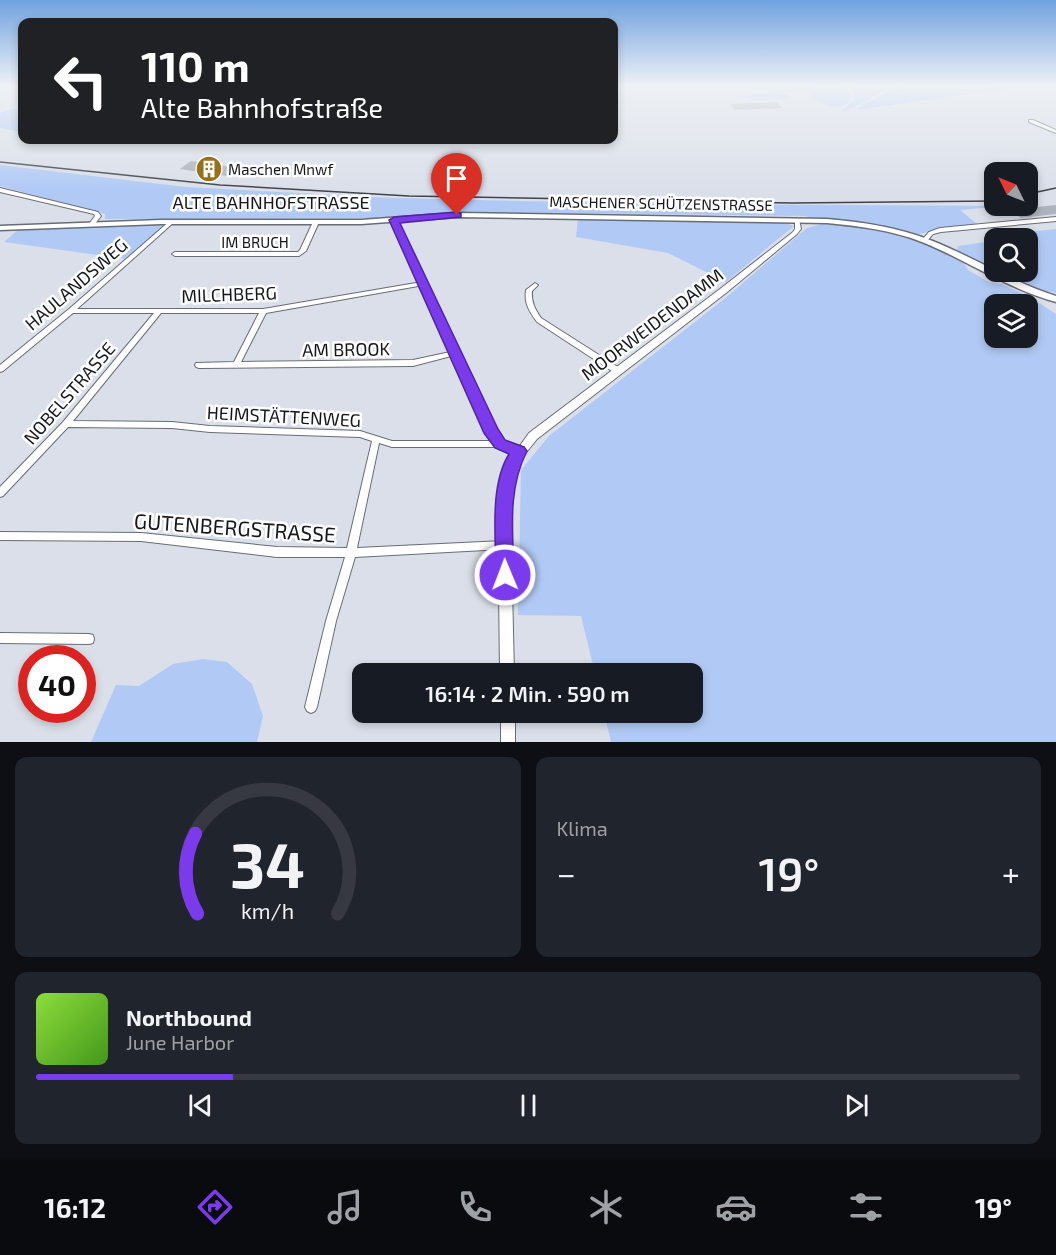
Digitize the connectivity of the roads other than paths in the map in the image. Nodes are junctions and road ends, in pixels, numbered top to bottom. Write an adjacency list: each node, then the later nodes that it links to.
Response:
1 (1031, 121): 2 (street)
2 (1056, 132)
3 (0, 190): 9 (street)
4 (1056, 219): 11 (street)
5 (394, 220): 6 (main road, MASCHENER SCHÜTZENSTRASSE); 8 (main road, ALTE BAHNHOFSTRASSE); 13 (street, ALTE BAHNHOFSTRASSE)
6 (796, 220): 11 (main road, MASCHENER SCHÜTZENSTRASSE); 23 (street, MOORWEIDENDAMM)
7 (171, 222): 8 (main road, ALTE BAHNHOFSTRASSE); 9 (main road, ALTE BAHNHOFSTRASSE); 16 (street, HAULANDSWEG)
8 (316, 222): 12 (street, IM BRUCH)
9 (92, 224): 10 (main road, ALTE BAHNHOFSTRASSE)
10 (0, 228)
11 (925, 240): 15 (main road, MASCHENER SCHÜTZENSTRASSE)
12 (175, 254)
13 (422, 284): 18 (street, MILCHBERG); 19 (street, ALTE BAHNHOFSTRASSE)
14 (535, 285): 23 (street)
15 (1053, 298)
16 (71, 311): 17 (street, MILCHBERG); 22 (street, HAULANDSWEG)
17 (159, 311): 18 (street, MILCHBERG); 24 (street, NOBELSTRASSE)
18 (263, 311): 21 (street)
19 (454, 353): 21 (street, AM BROOK); 26 (street, ALTE BAHNHOFSTRASSE)
20 (199, 365): 21 (street, AM BROOK)
21 (236, 365)
22 (0, 369)
23 (618, 371): 27 (street, MOORWEIDENDAMM)
24 (66, 424): 25 (street, HEIMSTÄTTENWEG); 28 (street, NOBELSTRASSE)
25 (376, 440): 26 (street, HEIMSTÄTTENWEG); 31 (street)
26 (500, 444): 27 (street)
27 (519, 451): 30 (street)
28 (0, 493)
29 (0, 536): 31 (street, GUTENBERGSTRASSE)
30 (504, 545): 31 (street, GUTENBERGSTRASSE); 34 (street)
31 (351, 553): 35 (street)
32 (0, 638): 33 (street)
33 (89, 639)
34 (507, 663)
35 (311, 707)
36 (507, 723): 37 (street)
37 (508, 742)

